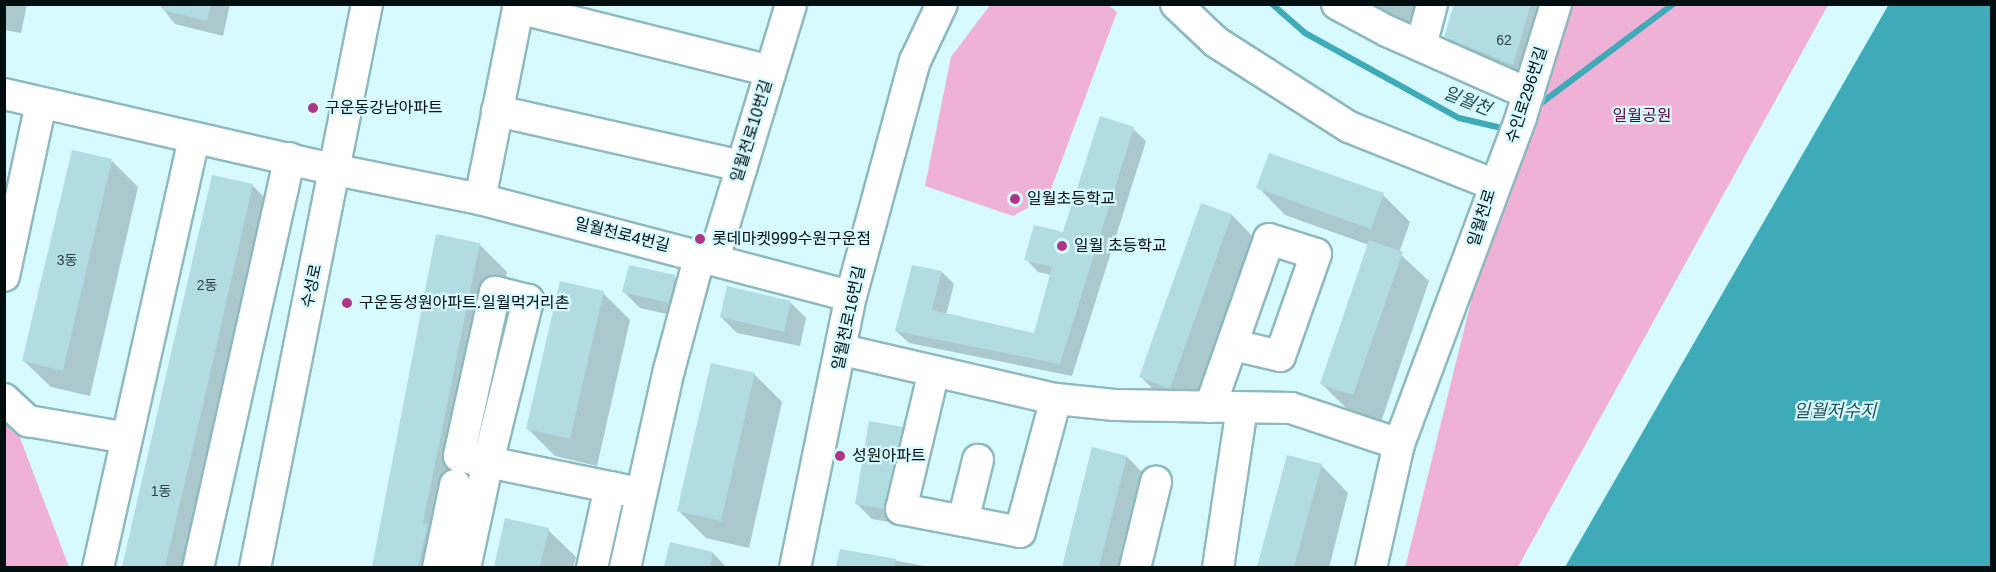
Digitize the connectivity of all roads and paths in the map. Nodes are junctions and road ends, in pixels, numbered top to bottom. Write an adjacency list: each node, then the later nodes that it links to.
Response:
1 (367, 4): 18 (street, 수성로)
2 (790, 4): 10 (street, 일월천로10번길)
3 (942, 4): 24 (street, 일월천로16번길)
4 (1176, 4): 19 (street, 일월천로)
5 (1337, 4): 9 (street)
6 (1432, 4): 9 (street)
7 (1556, 4): 13 (street, 수인로296번길)
8 (519, 6): 10 (street); 14 (street)
9 (1421, 46): 13 (street)
10 (770, 71): 17 (street, 일월천로10번길)
11 (4, 94): 12 (street, 일월천로4번길)
12 (41, 103): 15 (street, 일월천로4번길); 21 (street)
13 (1525, 106): 19 (street, 수인로296번길)
14 (497, 111): 17 (street); 20 (street)
15 (194, 138): 16 (street, 일월천로4번길); 32 (street)
16 (290, 158): 18 (street, 일월천로4번길); 42 (street)
17 (742, 165): 22 (street, 일월천로10번길)
18 (336, 171): 20 (street, 일월천로4번길); 43 (street, 수성로)
19 (1496, 185): 33 (street, 일월천로)
20 (480, 199): 22 (street, 일월천로4번길)
21 (10, 218): 23 (street)
22 (707, 256): 24 (street, 일월천로4번길); 39 (street, 일월천로10번길)
23 (4, 276)
24 (851, 296): 26 (street, 일월천로16번길)
25 (1234, 345): 30 (street)
26 (843, 350): 27 (street); 48 (street, 일월천로16번길)
27 (934, 371): 29 (street); 40 (street)
28 (4, 399): 32 (street)
29 (1056, 399): 30 (street); 40 (street)
30 (1210, 407): 31 (street)
31 (1242, 408): 33 (street); 50 (street)
32 (127, 438): 41 (street)
33 (1399, 444): 51 (street, 일월천로)
34 (978, 460): 40 (street)
35 (488, 462): 35 (street); 38 (street); 45 (street)
36 (1155, 482): 49 (street)
37 (455, 485): 44 (street)
38 (610, 487): 39 (street); 46 (street)
39 (641, 494): 47 (street, 일월천로10번길)
40 (963, 521)
41 (98, 567)
42 (198, 567)
43 (255, 567)
44 (438, 567)
45 (465, 567)
46 (592, 567)
47 (624, 567)
48 (795, 567)
49 (1136, 567)
50 (1218, 567)
51 (1371, 567)

